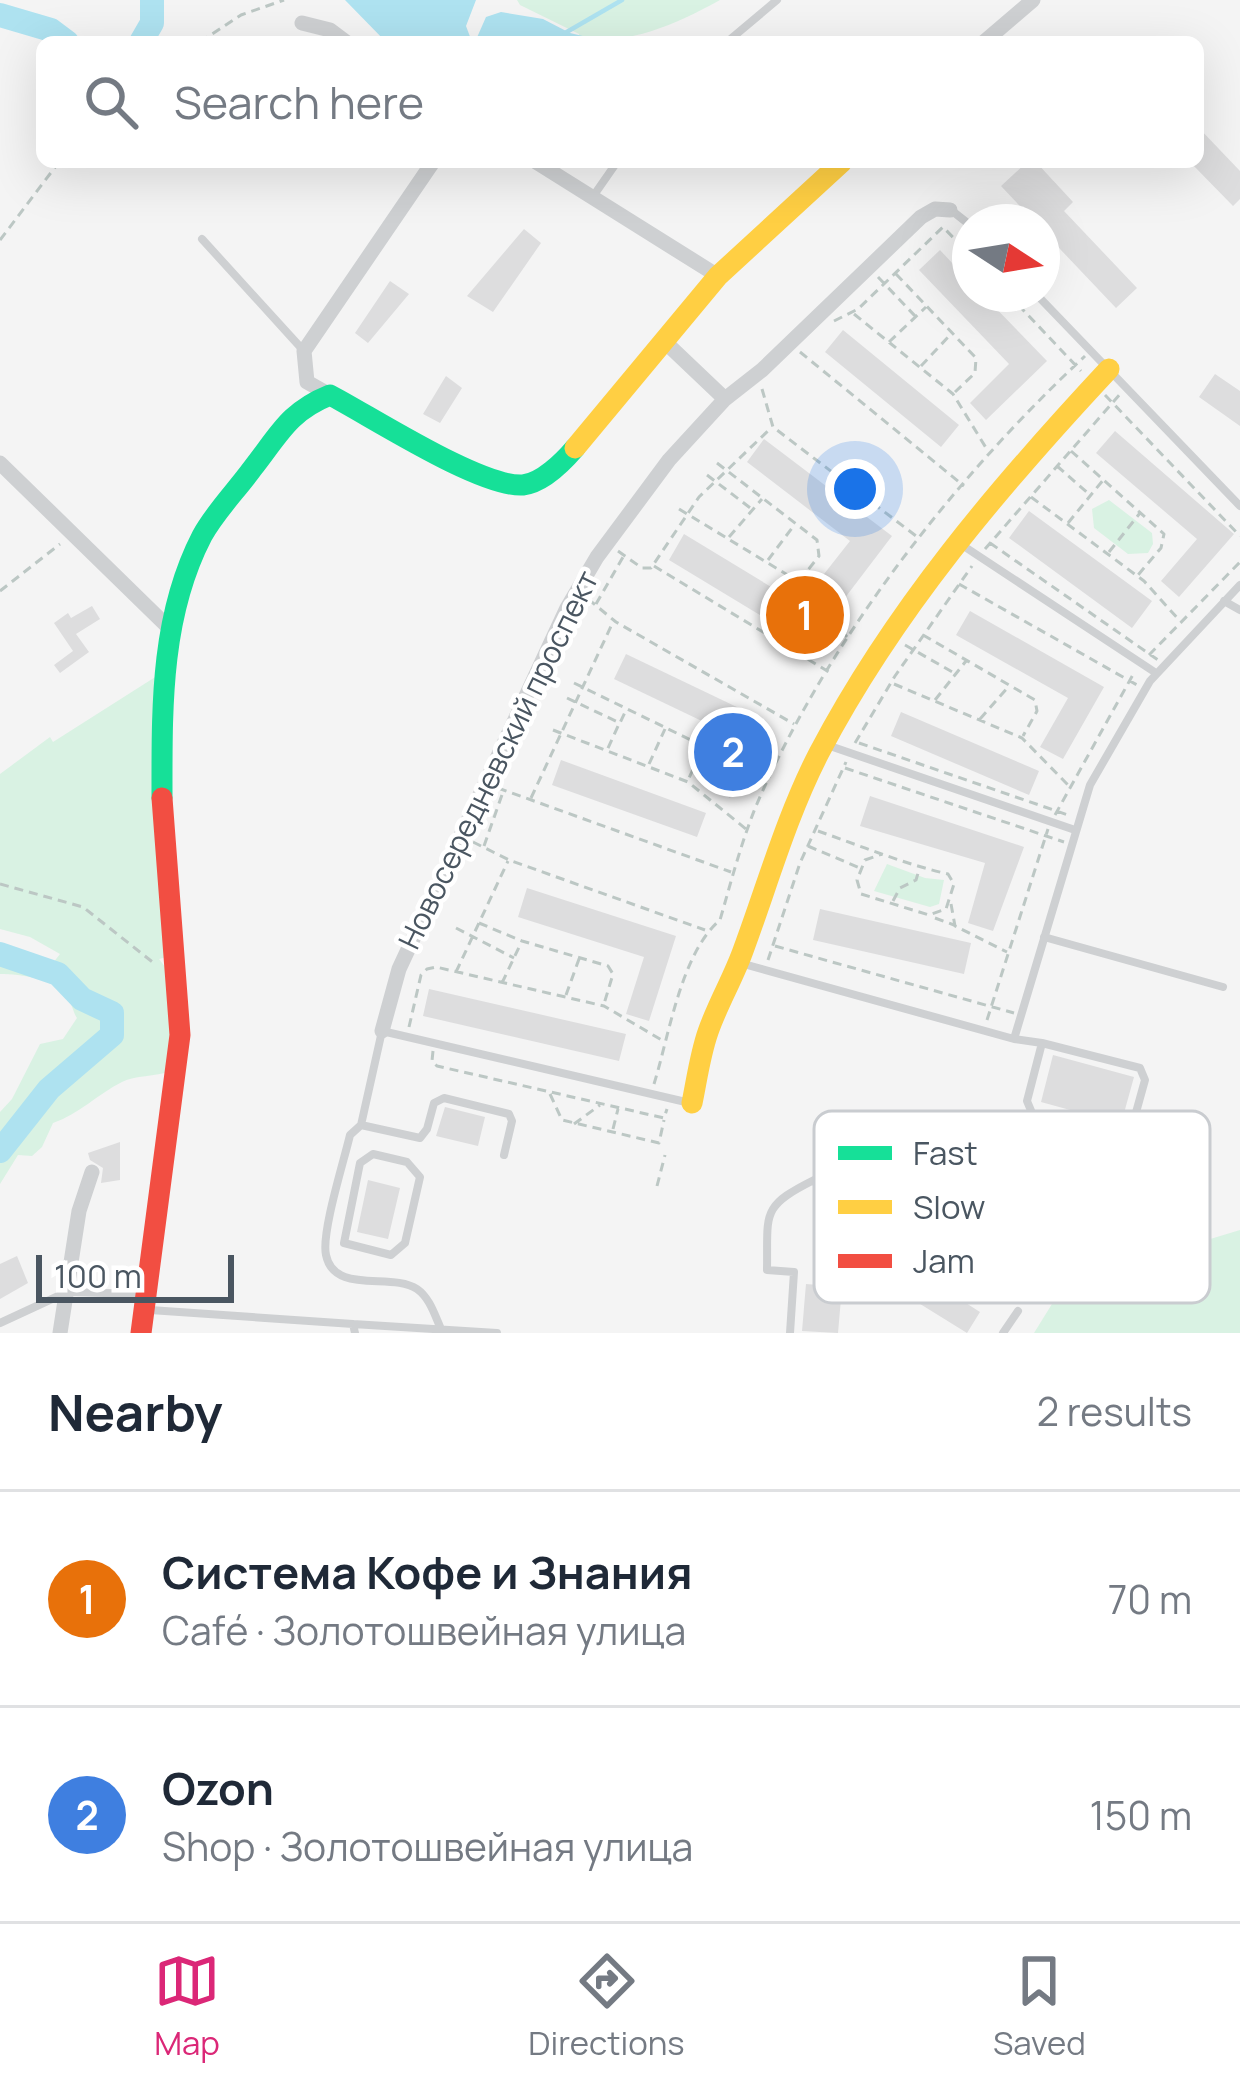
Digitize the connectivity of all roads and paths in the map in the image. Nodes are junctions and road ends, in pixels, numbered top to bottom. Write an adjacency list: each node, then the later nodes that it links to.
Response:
1 (284, 0): 5 (path)
2 (777, 0): 7 (lane)
3 (1028, 2): 8 (street)
4 (302, 23): 6 (street)
5 (209, 36)
6 (338, 36)
7 (734, 36)
8 (991, 36)
9 (54, 168): 18 (path)
10 (428, 168): 33 (street)
11 (546, 168): 14 (street)
12 (613, 168): 14 (lane)
13 (835, 168): 21 (street)
14 (592, 197): 21 (street)
15 (950, 209): 19 (street, Новосередневский проспект)
16 (952, 236): 20 (path)
17 (202, 239): 33 (lane)
18 (0, 240)
19 (868, 267): 22 (path); 32 (street, Новосередневский проспект)
20 (895, 273): 22 (path); 23 (path)
21 (718, 276): 30 (street)
22 (884, 284): 24 (path); 27 (path)
23 (927, 306): 27 (path); 29 (path)
24 (853, 312): 28 (path); 31 (path)
25 (1028, 312): 35 (path)
26 (1050, 312): 35 (lane)
27 (916, 317): 31 (path)
28 (828, 325)
29 (952, 332): 34 (path); 38 (path)
30 (664, 341): 39 (street); 40 (street)
31 (889, 342): 34 (path)
32 (790, 343): 40 (street, Новосередневский проспект); 52 (path)
33 (304, 351): 39 (street)
34 (920, 367): 38 (path)
35 (1102, 377): 37 (lane); 41 (path); 67 (street)
36 (773, 378): 42 (path)
37 (1126, 387): 41 (path); 56 (lane)
38 (953, 394): 44 (path)
39 (330, 395): 86 (street)
40 (725, 400): 68 (street, Новосередневский проспект)
41 (1112, 403): 43 (path); 64 (path)
42 (773, 427): 48 (path); 66 (path)
43 (1069, 449): 47 (path); 50 (path)
44 (990, 454)
45 (717, 463): 48 (path)
46 (0, 464): 63 (street)
47 (1055, 465): 53 (path); 54 (path)
48 (725, 469): 51 (path); 55 (path)
49 (706, 475): 51 (path)
50 (1104, 479): 53 (path); 59 (path)
51 (714, 480): 58 (path); 60 (path)
52 (964, 485)
53 (1090, 495): 62 (path)
54 (1029, 496): 62 (path); 69 (path)
55 (763, 498): 58 (path); 61 (path)
56 (1240, 506)
57 (680, 509): 60 (path)
58 (753, 510): 65 (path)
59 (1142, 512): 70 (path); 75 (path)
60 (687, 513): 65 (path); 74 (path)
61 (796, 523): 73 (path); 76 (path)
62 (1067, 524): 70 (path)
63 (72, 534): 79 (path); 86 (street)
64 (1240, 536)
65 (728, 538): 73 (path)
66 (921, 540)
67 (958, 542): 72 (lane); 88 (street)
68 (607, 543): 71 (path); 80 (street, Новосередневский проспект)
69 (990, 543): 72 (path); 92 (path)
70 (1108, 554): 75 (path)
71 (624, 555): 74 (path); 82 (path)
72 (978, 557): 77 (path); 94 (lane)
73 (766, 562): 76 (path)
74 (652, 565): 93 (path)
75 (1138, 576): 85 (path)
76 (799, 582): 89 (path)
77 (959, 584): 87 (path); 100 (path)
78 (1240, 585): 81 (lane)
79 (0, 591)
80 (576, 592): 82 (path); 119 (street, Новосередневский проспект)
81 (1224, 601): 83 (lane); 92 (lane)
82 (596, 604): 84 (path)
83 (1240, 610)
84 (614, 621): 99 (path); 107 (path)
85 (1182, 622)
86 (170, 629): 158 (street)
87 (923, 635): 90 (path); 91 (path)
88 (890, 637): 90 (path); 113 (street)
89 (849, 639)
90 (913, 650): 95 (path); 97 (path)
91 (968, 660): 95 (path); 98 (path)
92 (1164, 664): 94 (lane)
93 (829, 672)
94 (1156, 673): 100 (lane)
95 (956, 674): 102 (path)
96 (574, 683): 99 (path)
97 (891, 683): 102 (path); 112 (path)
98 (1010, 684): 105 (path); 111 (path)
99 (583, 687): 103 (path); 104 (path)
100 (1144, 689): 123 (lane)
101 (567, 698): 103 (path)
102 (934, 701): 105 (path)
103 (575, 702): 106 (path); 110 (path)
104 (626, 708): 106 (path); 108 (path)
105 (980, 720): 111 (path)
106 (620, 723): 114 (path)
107 (797, 726)
108 (666, 727): 116 (path); 118 (path)
109 (553, 730): 110 (path)
110 (561, 733): 114 (path); 122 (path)
111 (1022, 737): 120 (path)
112 (856, 742): 115 (path); 123 (path)
113 (825, 744): 115 (lane); 153 (street)
114 (607, 751): 116 (path)
115 (850, 753): 117 (path); 124 (lane)
116 (648, 767): 118 (path)
117 (843, 767): 126 (path); 129 (path)
118 (688, 782): 125 (path)
119 (485, 784): 121 (path); 128 (street, Новосередневский проспект)
120 (1070, 788)
121 (504, 791): 122 (path); 132 (path)
122 (530, 800): 137 (path)
123 (1079, 818): 127 (lane)
124 (1051, 822): 127 (lane); 129 (path)
125 (747, 830)
126 (814, 830): 131 (path); 133 (path)
127 (1075, 830): 130 (lane)
128 (461, 836): 132 (path); 164 (street, Новосередневский проспект)
129 (1046, 837): 130 (path); 150 (path)
130 (1071, 845): 147 (lane)
131 (808, 846): 135 (path); 149 (path)
132 (484, 848): 134 (path)
133 (881, 854): 135 (path); 136 (path)
134 (508, 860): 142 (path); 145 (path)
135 (862, 868): 140 (path)
136 (920, 868): 139 (path); 140 (path)
137 (733, 873)
138 (0, 884): 158 (path)
139 (950, 898): 141 (path); 143 (path)
140 (892, 904): 141 (path)
141 (929, 915): 143 (path)
142 (479, 922): 146 (path); 148 (path)
143 (956, 926): 150 (path)
144 (456, 928): 146 (path)
145 (707, 931)
146 (473, 937): 152 (path); 155 (path)
147 (1044, 937): 157 (lane); 162 (lane)
148 (522, 941): 151 (path); 152 (path)
149 (772, 946): 154 (path); 161 (path)
150 (1009, 953): 161 (path)
151 (580, 957): 159 (path); 160 (path)
152 (514, 958): 156 (path)
153 (738, 962): 154 (lane); 171 (street)
154 (765, 970): 163 (lane)
155 (456, 972): 156 (path); 165 (path)
156 (502, 983): 159 (path)
157 (1222, 987)
158 (176, 988): 191 (street)
159 (565, 997): 160 (path)
160 (604, 1006): 167 (path)
161 (991, 1006): 162 (path); 163 (path)
162 (1022, 1015): 166 (lane)
163 (983, 1030): 166 (lane)
164 (382, 1031): 165 (lane); 178 (lane)
165 (407, 1037): 169 (lane)
166 (1014, 1039): 168 (lane)
167 (667, 1043)
168 (1042, 1043): 174 (lane); 175 (lane)
169 (435, 1044): 170 (path); 171 (lane)
170 (549, 1092): 172 (path); 177 (path)
171 (680, 1100): 176 (path)
172 (602, 1104): 173 (path); 177 (path)
173 (618, 1108): 176 (path); 179 (path)
174 (1030, 1111)
175 (1136, 1111)
176 (664, 1118): 181 (path)
177 (574, 1124): 179 (path)
178 (361, 1125): 183 (lane); 188 (lane)
179 (610, 1132): 180 (path); 181 (path)
180 (606, 1142)
181 (658, 1143): 182 (path)
182 (656, 1153)
183 (504, 1155)
184 (664, 1155): 187 (path)
185 (92, 1172): 190 (street)
186 (814, 1180): 199 (lane)
187 (657, 1186)
188 (327, 1239): 189 (lane); 195 (lane)
189 (344, 1243): 189 (lane)
190 (67, 1292): 191 (lane); 193 (lane); 196 (street)
191 (143, 1302): 194 (lane); 197 (street)
192 (1018, 1311): 200 (lane)
193 (0, 1323)
194 (354, 1328): 195 (lane)
195 (441, 1329): 198 (lane)
196 (60, 1333)
197 (141, 1333)
198 (497, 1333)
199 (790, 1333)
200 (1003, 1333)

